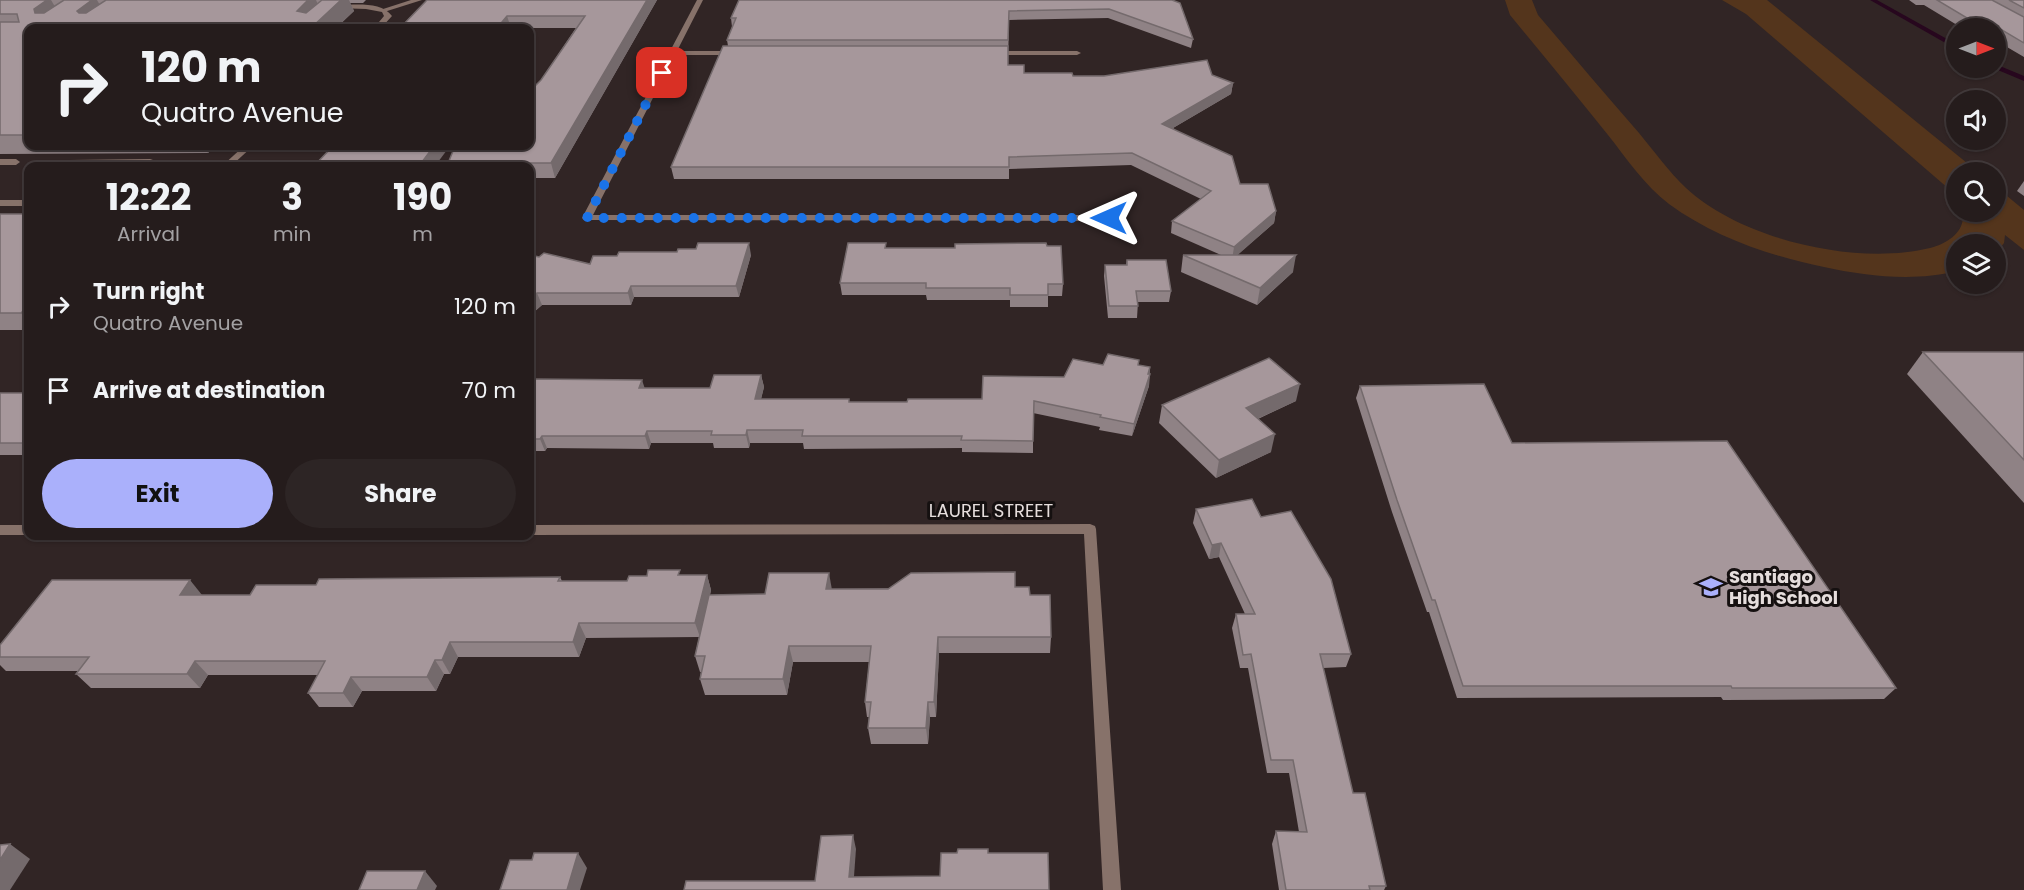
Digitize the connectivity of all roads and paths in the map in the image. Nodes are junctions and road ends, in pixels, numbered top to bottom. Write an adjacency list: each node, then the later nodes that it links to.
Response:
1 (419, 0): 4 (street)
2 (700, 0): 6 (street)
3 (332, 7): 4 (street)
4 (384, 10): 5 (street)
5 (381, 24)
6 (673, 53): 7 (street); 16 (street)
7 (744, 53)
8 (982, 53): 9 (street)
9 (1077, 53)
10 (244, 150): 13 (street)
11 (0, 162): 12 (street)
12 (16, 162)
13 (231, 162)
14 (0, 203): 15 (street)
15 (24, 203)
16 (1109, 218)
17 (24, 530): 19 (street)
18 (534, 530): 20 (street, LAUREL STREET)
19 (0, 531)
20 (1112, 890)

